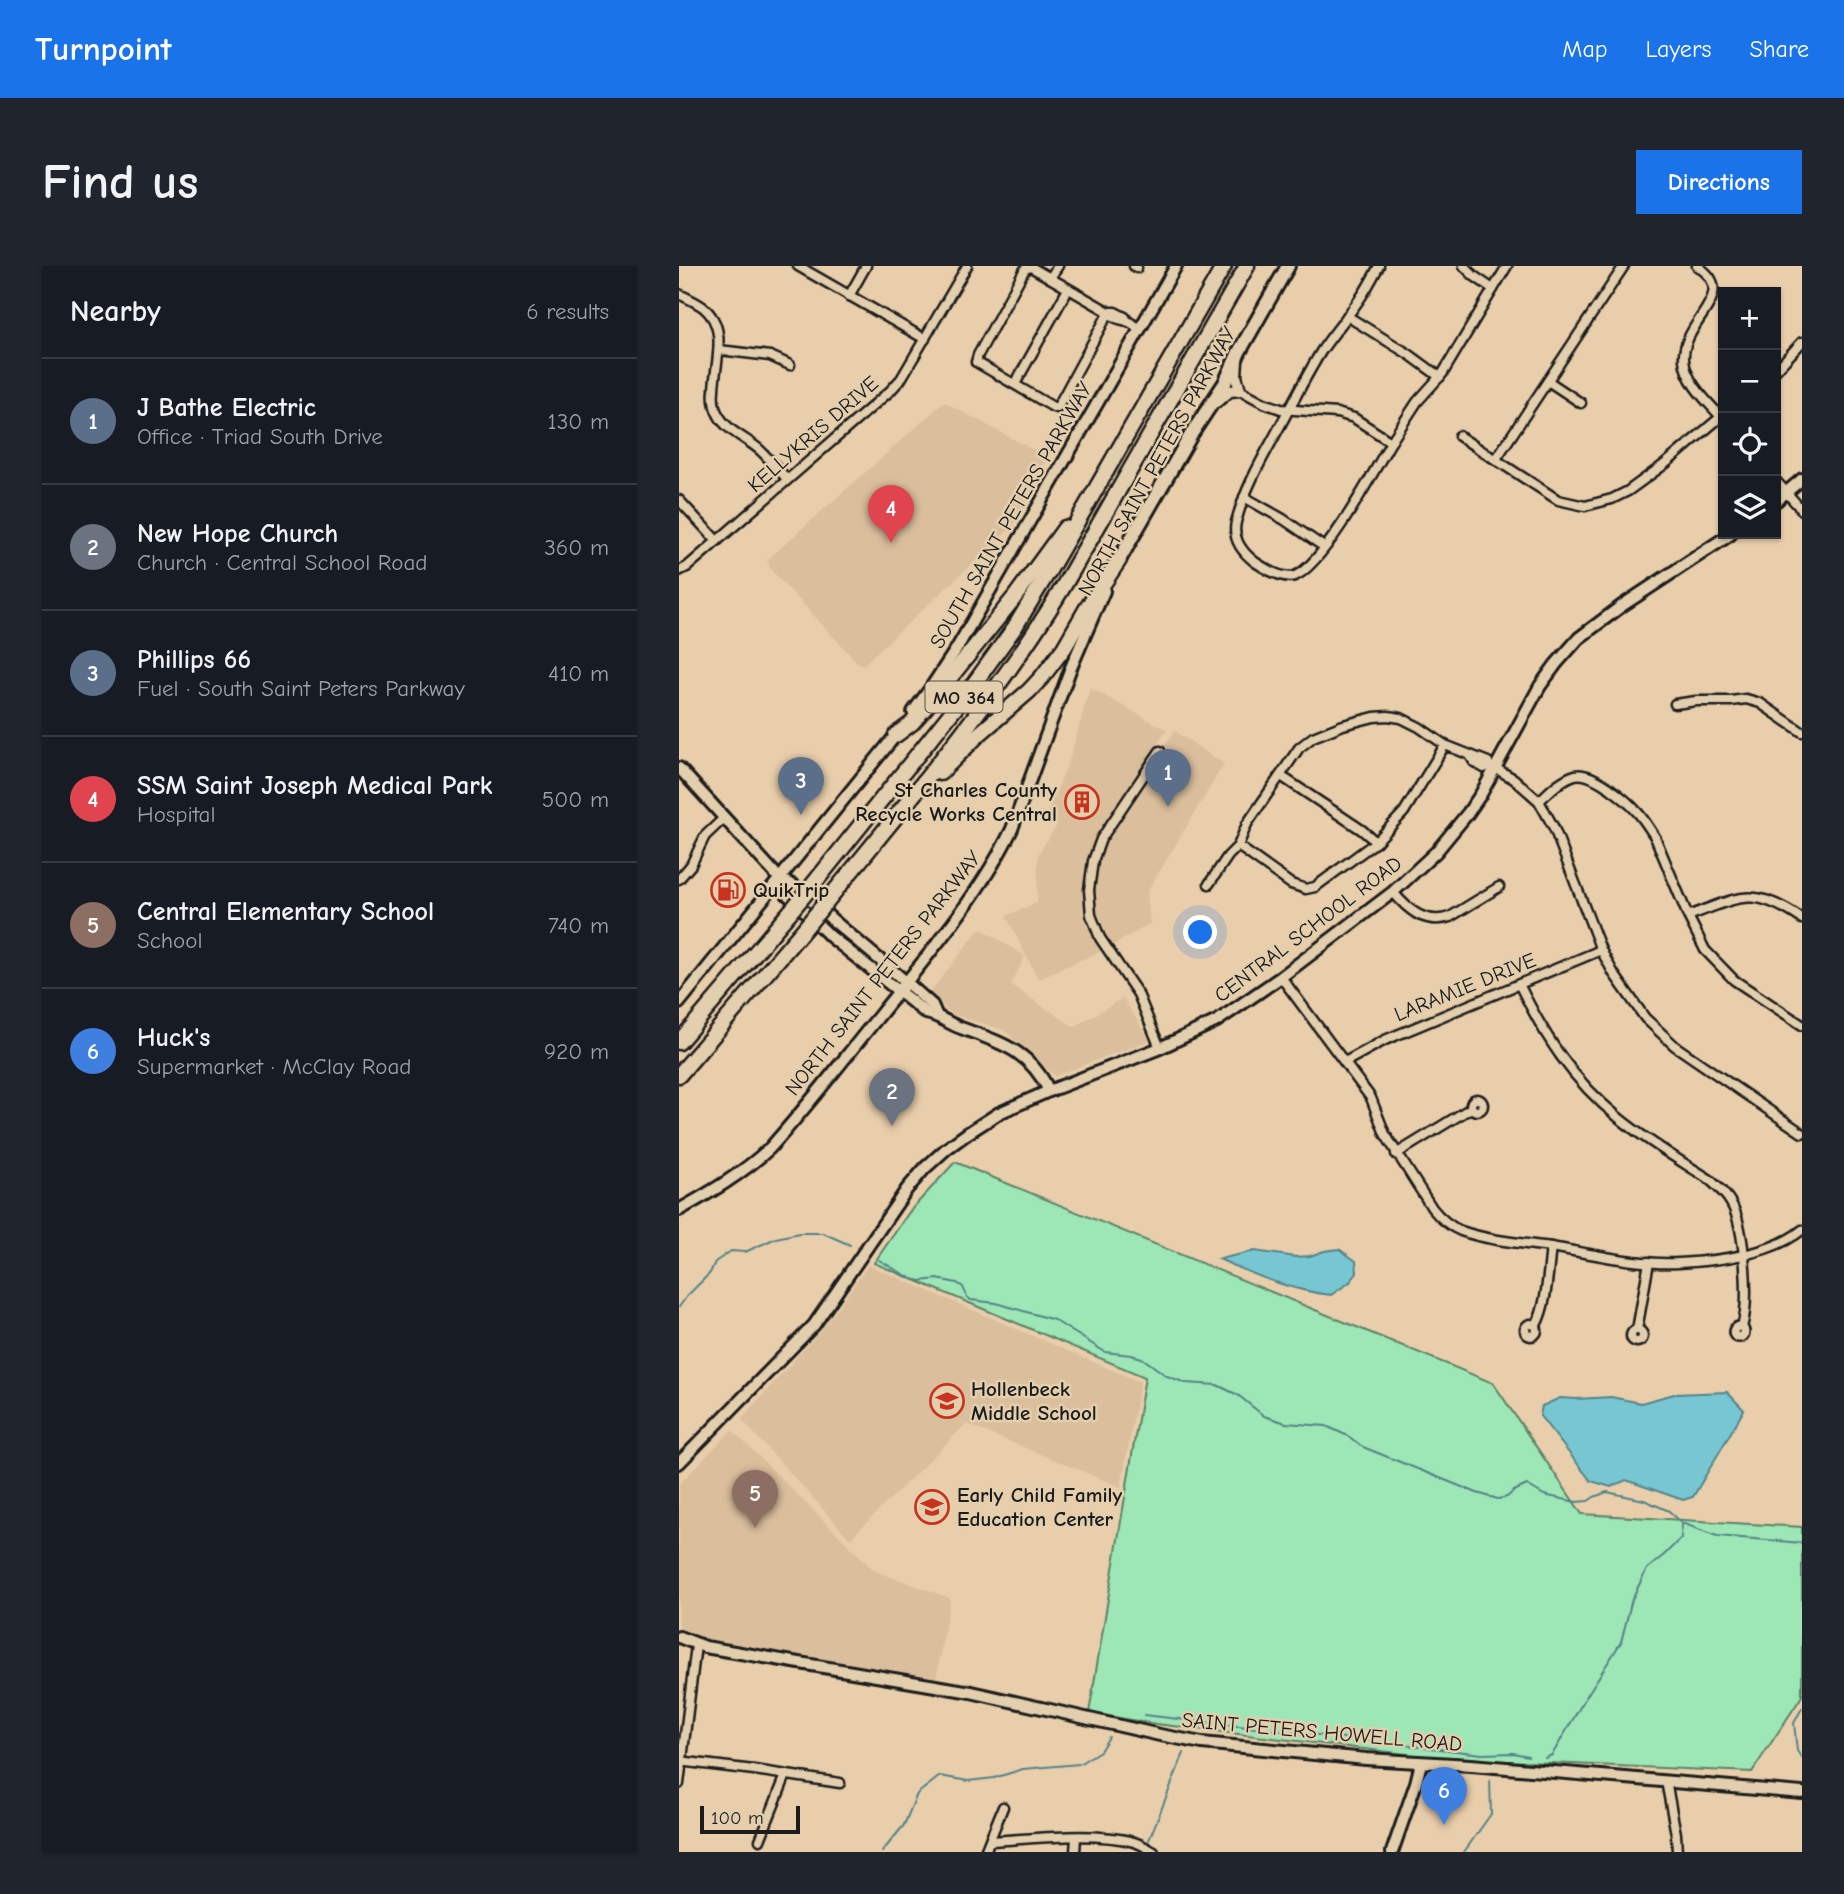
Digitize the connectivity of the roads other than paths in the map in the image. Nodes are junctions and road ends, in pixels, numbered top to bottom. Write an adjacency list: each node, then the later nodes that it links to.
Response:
1 (798, 266): 18 (street)
2 (866, 266): 18 (street)
3 (967, 266): 22 (street, KELLYKRIS DRIVE)
4 (1058, 266): 14 (street)
5 (1176, 266): 21 (main road, SOUTH SAINT PETERS PARKWAY)
6 (1224, 266): 43 (highway, MO 364)
7 (1247, 266): 64 (highway, MO 364)
8 (1288, 266): 25 (main road, NORTH SAINT PETERS PARKWAY)
9 (1379, 266): 20 (street)
10 (1464, 266): 16 (street)
11 (1507, 266): 16 (street)
12 (1624, 266): 29 (street)
13 (1697, 266): 35 (street)
14 (1050, 278): 15 (street); 30 (street)
15 (1068, 289): 19 (street); 30 (street)
16 (1493, 289): 28 (street)
17 (679, 294): 24 (street)
18 (849, 296): 22 (street)
19 (1109, 312): 21 (street); 30 (street)
20 (1347, 316): 28 (street); 34 (street)
21 (1140, 329): 56 (main road, SOUTH SAINT PETERS PARKWAY)
22 (925, 339): 40 (street, KELLYKRIS DRIVE)
23 (1802, 342): 27 (street)
24 (719, 350): 26 (street); 40 (street)
25 (1238, 357): 31 (street); 33 (main road, NORTH SAINT PETERS PARKWAY)
26 (790, 365)
27 (1781, 365)
28 (1440, 377): 38 (street)
29 (1548, 381): 32 (street); 39 (street)
30 (1015, 384)
31 (1240, 390): 33 (street); 34 (street)
32 (1581, 403)
33 (1210, 407): 52 (main road, NORTH SAINT PETERS PARKWAY)
34 (1289, 410): 38 (street); 45 (street)
35 (1719, 413)
36 (1718, 421): 39 (street)
37 (1459, 436): 39 (street)
38 (1391, 442): 51 (street)
39 (1496, 459)
40 (787, 479): 50 (street, KELLYKRIS DRIVE)
41 (1802, 479): 44 (main road)
42 (1781, 487): 44 (street)
43 (1094, 492): 56 (highway); 82 (highway, MO 364, bridge)
44 (1786, 493): 46 (main road); 48 (street)
45 (1244, 497): 51 (street); 51 (street)
46 (1781, 497)
47 (679, 500): 50 (street)
48 (1802, 510)
49 (1723, 539): 59 (main road, CENTRAL SCHOOL ROAD)
50 (717, 541): 53 (street, KELLYKRIS DRIVE)
51 (1324, 547)
52 (1119, 560): 64 (highway); 76 (main road, NORTH SAINT PETERS PARKWAY)
53 (679, 571)
54 (1675, 704): 55 (street)
55 (1802, 732)
56 (896, 735): 68 (main road, SOUTH SAINT PETERS PARKWAY)
57 (1445, 745): 59 (street); 61 (street); 65 (street)
58 (1160, 751): 83 (street)
59 (1492, 767): 62 (street); 71 (main road, CENTRAL SCHOOL ROAD)
60 (679, 768): 63 (main road)
61 (1281, 776): 65 (street); 66 (street)
62 (1539, 801): 72 (street); 74 (street)
63 (724, 818): 67 (street); 68 (main road)
64 (894, 818): 85 (highway, MO 364, bridge)
65 (1376, 842): 66 (street)
66 (1238, 846): 69 (street)
67 (679, 879)
68 (780, 879): 76 (main road); 78 (main road); 79 (main road, SOUTH SAINT PETERS PARKWAY)
69 (1209, 884)
70 (1499, 887): 71 (street)
71 (1392, 892): 75 (main road, CENTRAL SCHOOL ROAD)
72 (1688, 916): 73 (street); 81 (street)
73 (1802, 919)
74 (1601, 950): 77 (street, LARAMIE DRIVE); 88 (street)
75 (1281, 977): 83 (main road, CENTRAL SCHOOL ROAD); 84 (street)
76 (907, 982): 78 (main road, NORTH SAINT PETERS PARKWAY); 80 (main road)
77 (1519, 984): 84 (street, LARAMIE DRIVE); 93 (street)
78 (898, 992): 80 (main road); 90 (main road, NORTH SAINT PETERS PARKWAY)
79 (679, 1003)
80 (936, 1014): 86 (main road)
81 (1802, 1025)
82 (679, 1042)
83 (1160, 1048): 86 (main road, CENTRAL SCHOOL ROAD)
84 (1345, 1062): 89 (street)
85 (679, 1075)
86 (1049, 1091): 98 (main road, CENTRAL SCHOOL ROAD)
87 (1471, 1108): 89 (street)
88 (1802, 1133)
89 (1396, 1154): 92 (street)
90 (679, 1210)
91 (1802, 1230): 93 (street)
92 (1551, 1248): 94 (street); 95 (street)
93 (1743, 1255): 94 (street); 96 (street)
94 (1649, 1262): 97 (street)
95 (1536, 1325)
96 (1742, 1327)
97 (1637, 1330)
98 (679, 1464)
99 (679, 1637): 100 (main road, SAINT PETERS HOWELL ROAD)
100 (697, 1645): 101 (street); 102 (main road, SAINT PETERS HOWELL ROAD)
101 (680, 1762): 103 (street); 106 (street)
102 (1421, 1763): 104 (main road, SAINT PETERS HOWELL ROAD); 115 (main road)
103 (786, 1774): 105 (street); 110 (street)
104 (1666, 1781): 107 (main road, SAINT PETERS HOWELL ROAD); 116 (street)
105 (840, 1783)
106 (679, 1784)
107 (1802, 1793)
108 (1003, 1807): 111 (street)
109 (1076, 1838): 111 (street); 113 (street); 114 (street)
110 (760, 1840)
111 (990, 1841): 112 (street)
112 (985, 1852)
113 (1075, 1852)
114 (1154, 1852)
115 (1392, 1852)
116 (1677, 1852)

